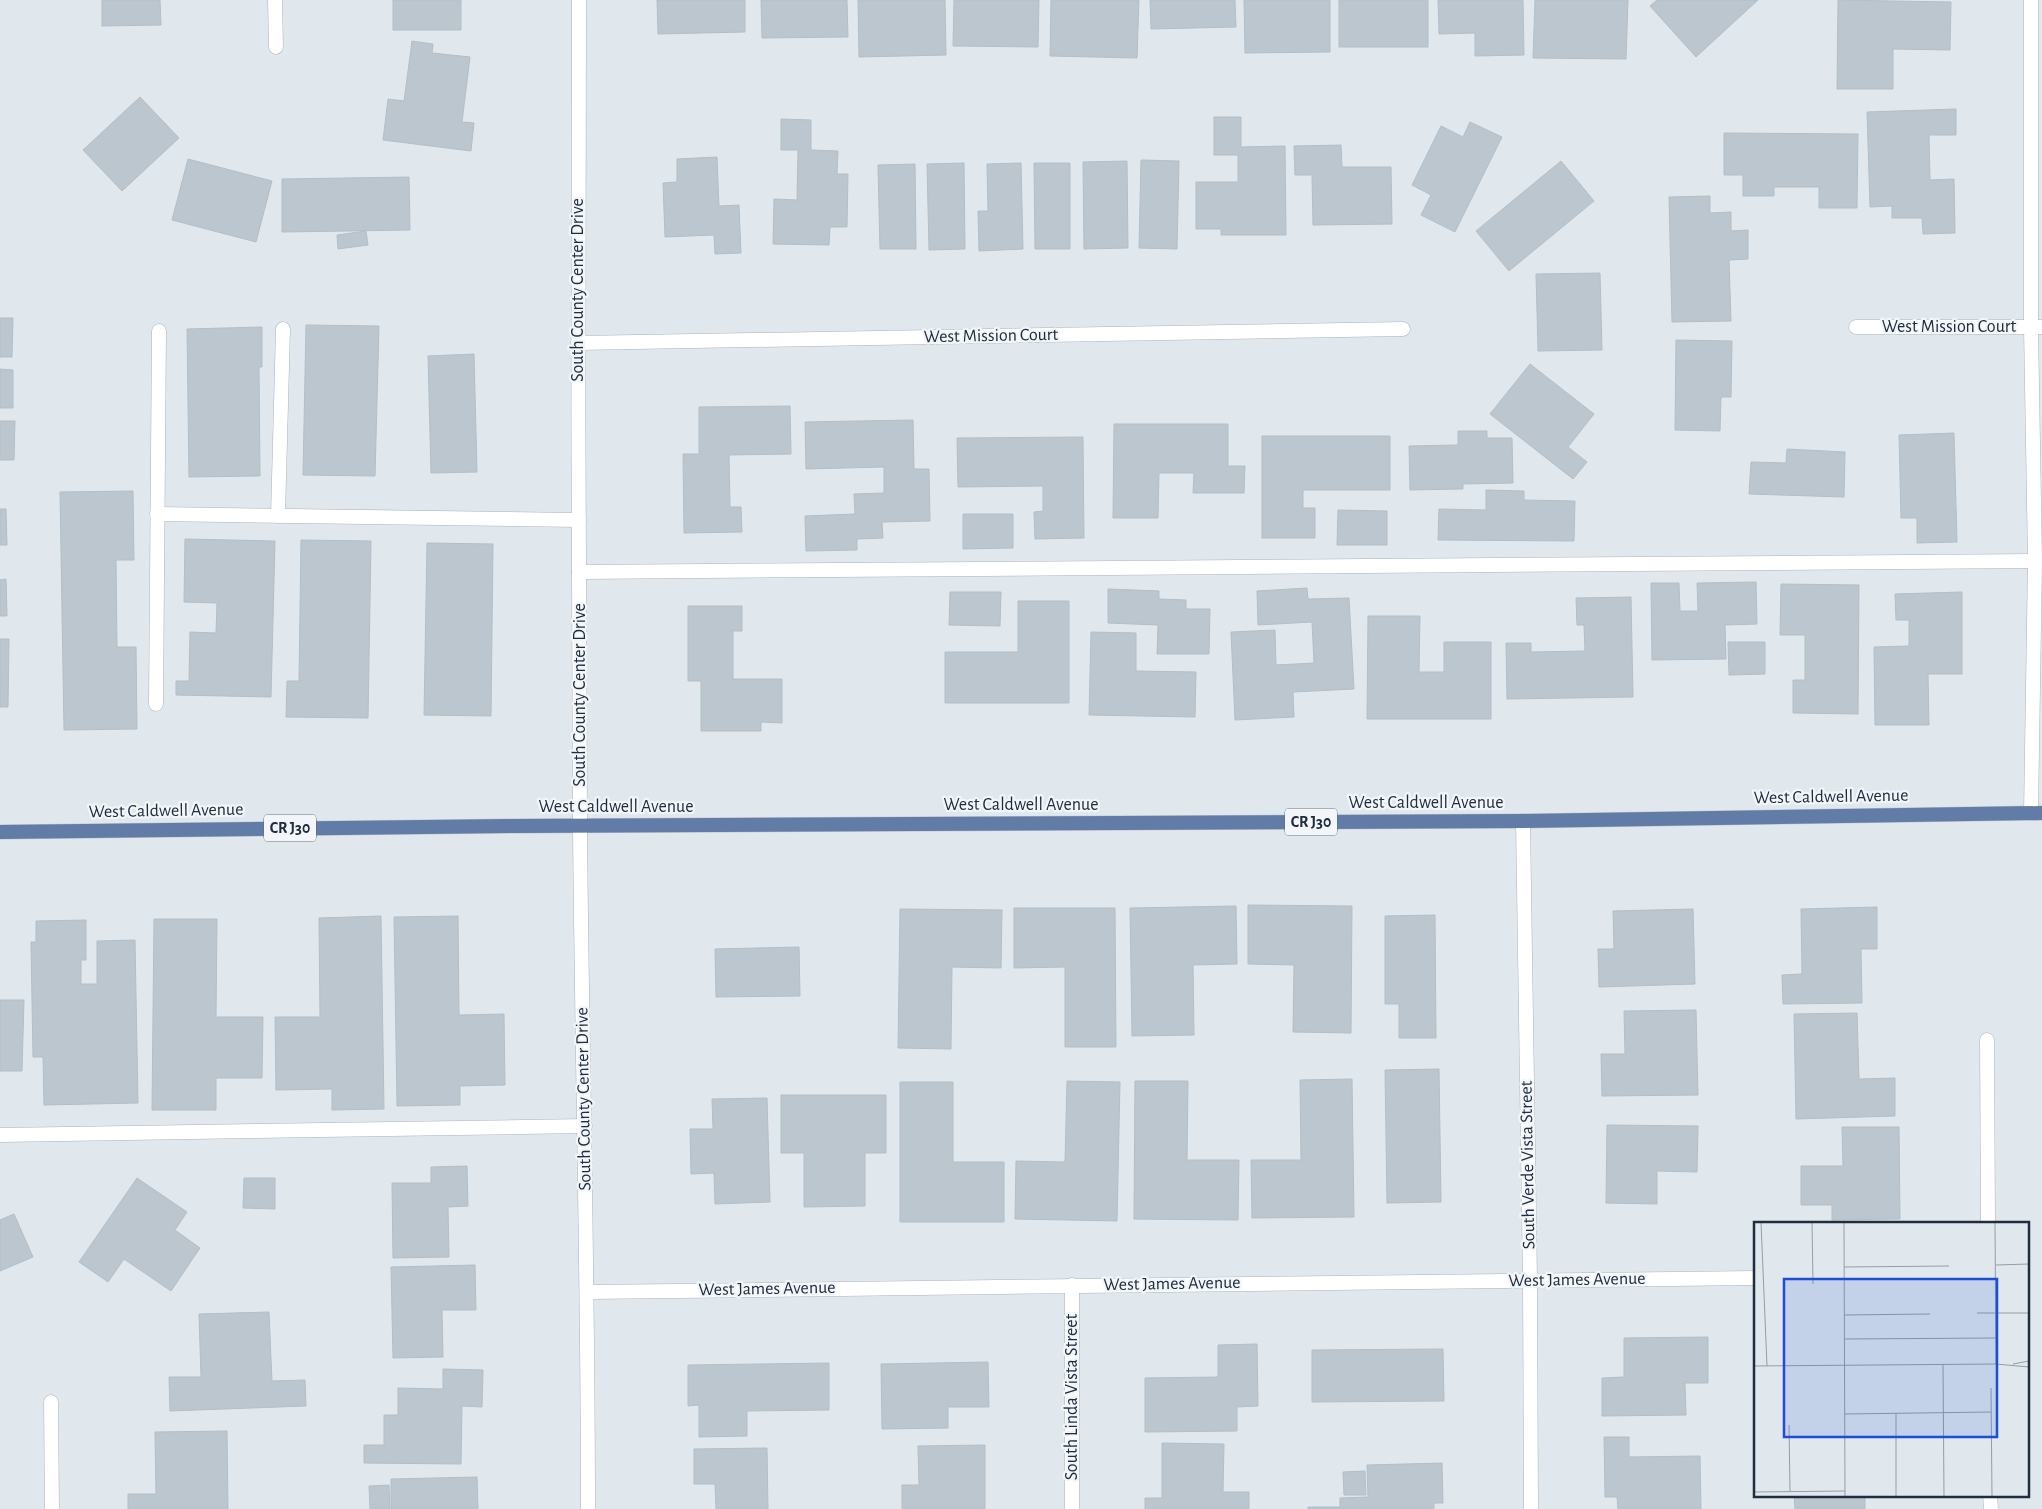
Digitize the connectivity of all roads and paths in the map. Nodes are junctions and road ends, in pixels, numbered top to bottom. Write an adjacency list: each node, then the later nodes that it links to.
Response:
1 (275, 0): 4 (street)
2 (579, 0): 10 (street, South County Center Drive)
3 (2031, 0): 6 (street)
4 (276, 47)
5 (1856, 327): 6 (street, West Mission Court)
6 (2036, 327): 14 (street)
7 (283, 329): 12 (street)
8 (1404, 329): 10 (street, West Mission Court)
9 (159, 331): 11 (street)
10 (578, 343): 13 (street, South County Center Drive)
11 (157, 514): 12 (street); 16 (street)
12 (278, 516): 13 (street)
13 (578, 520): 15 (street, South County Center Drive)
14 (2035, 561): 15 (street); 17 (street)
15 (579, 572): 19 (street, South County Center Drive)
16 (156, 704)
17 (2037, 813): 18 (main road, West Caldwell Avenue / CR J30)
18 (1523, 821): 19 (main road, West Caldwell Avenue / CR J30); 26 (street, South Verde Vista Street)
19 (580, 826): 20 (main road, West Caldwell Avenue / CR J30); 22 (street, South County Center Drive)
20 (0, 832)
21 (1987, 1040): 24 (street)
22 (585, 1126): 23 (street); 28 (street, South County Center Drive)
23 (0, 1135)
24 (1988, 1222)
25 (1754, 1278): 26 (street, West James Avenue)
26 (1530, 1280): 27 (street, West James Avenue); 34 (street, South Verde Vista Street)
27 (1072, 1285): 28 (street, West James Avenue); 33 (street, South Linda Vista Street)
28 (588, 1292): 32 (street, South County Center Drive)
29 (51, 1402): 31 (street)
30 (1990, 1496): 35 (street)
31 (52, 1509)
32 (588, 1509)
33 (1072, 1509)
34 (1531, 1509)
35 (1990, 1509)

